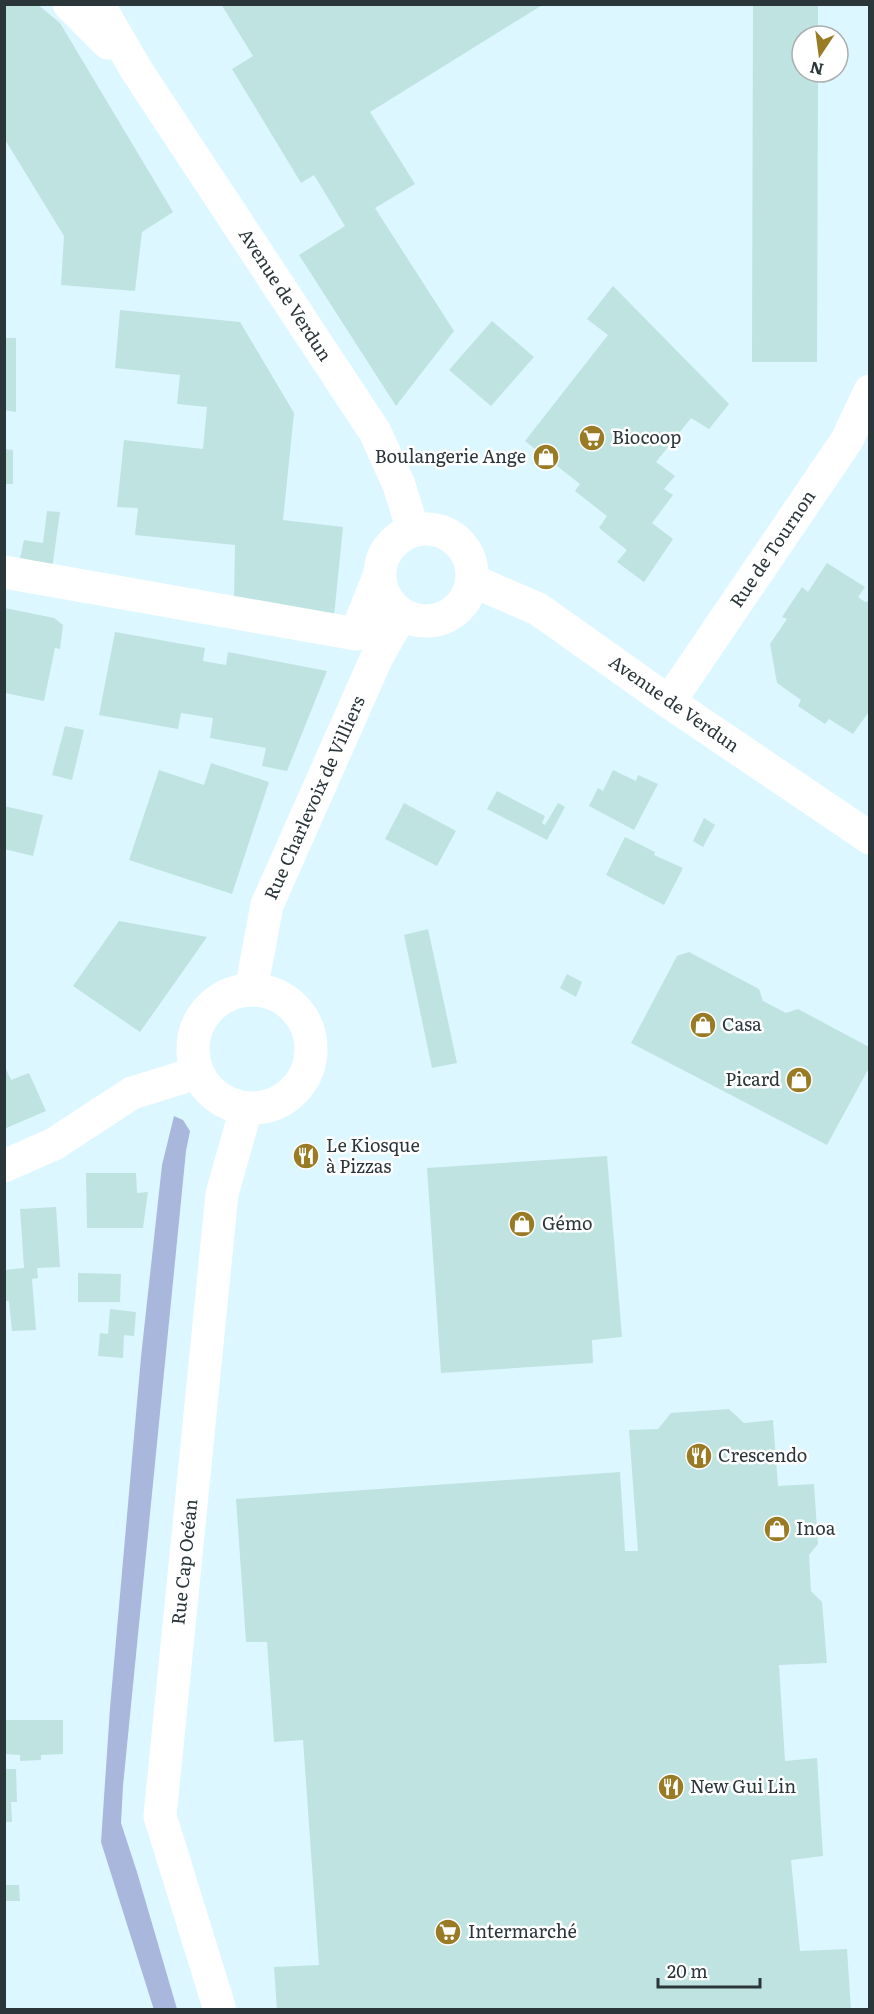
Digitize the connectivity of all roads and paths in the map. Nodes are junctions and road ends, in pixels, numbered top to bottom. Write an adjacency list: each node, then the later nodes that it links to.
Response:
1 (69, 4): 3 (street, Avenue de Verdun)
2 (98, 4): 3 (street, Avenue de Verdun)
3 (137, 71): 5 (street, Avenue de Verdun)
4 (870, 392): 10 (street, Rue de Tournon)
5 (413, 530): 7 (street); 8 (street)
6 (4, 572): 7 (street)
7 (379, 576): 9 (street)
8 (473, 581): 9 (street); 10 (street, Avenue de Verdun)
9 (402, 615): 12 (street, Rue Charlevoix de Villiers)
10 (669, 702): 11 (street, Avenue de Verdun)
11 (870, 838)
12 (251, 990): 13 (street); 14 (street)
13 (196, 1073): 14 (street); 15 (street)
14 (246, 1109): 16 (street, Rue Cap Océan)
15 (4, 1166)
16 (220, 2010)

